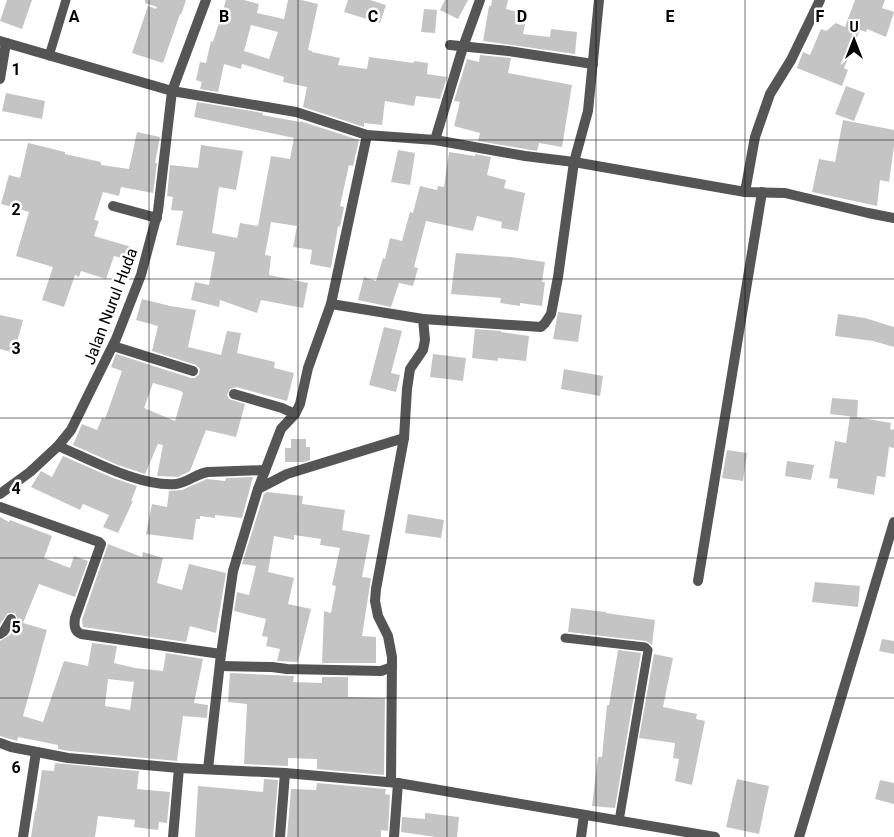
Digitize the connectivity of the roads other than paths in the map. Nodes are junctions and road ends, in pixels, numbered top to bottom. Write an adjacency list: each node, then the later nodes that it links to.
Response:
1 (66, 0): 9 (lane)
2 (206, 0): 12 (street, Jalan Nurul Huda)
3 (480, 0): 8 (street)
4 (599, 0): 10 (street)
5 (820, 0): 16 (street)
6 (3, 42): 9 (street); 11 (street)
7 (450, 45): 8 (street)
8 (463, 47): 10 (street); 14 (street)
9 (49, 56): 12 (street)
10 (593, 64): 15 (street)
11 (0, 79)
12 (172, 91): 13 (street); 19 (street, Jalan Nurul Huda)
13 (367, 135): 14 (street); 21 (street)
14 (435, 140): 15 (street)
15 (574, 162): 16 (street); 22 (street)
16 (745, 192): 17 (street)
17 (762, 192): 20 (street); 34 (street)
18 (113, 206): 19 (street)
19 (157, 218): 23 (street, Jalan Nurul Huda)
20 (894, 218)
21 (331, 304): 22 (street); 26 (street)
22 (423, 319): 27 (street)
23 (113, 346): 24 (street); 28 (street, Jalan Nurul Huda)
24 (192, 371)
25 (234, 394): 26 (street)
26 (294, 414): 29 (street)
27 (404, 438): 30 (street); 40 (street)
28 (58, 446): 29 (street); 31 (street, Jalan Nurul Huda)
29 (265, 470): 30 (street)
30 (258, 489): 38 (street)
31 (0, 494)
32 (0, 507): 38 (street)
33 (894, 522): 55 (street)
34 (698, 581)
35 (11, 619): 36 (street)
36 (0, 634)
37 (565, 638): 48 (lane)
38 (221, 654): 39 (street)
39 (220, 666): 40 (street); 44 (street)
40 (392, 667): 46 (street)
41 (0, 743): 42 (street)
42 (36, 752): 43 (street); 49 (street)
43 (179, 768): 44 (street); 50 (street)
44 (208, 769): 45 (street)
45 (285, 773): 46 (street); 51 (street)
46 (395, 782): 47 (street); 52 (street)
47 (584, 815): 48 (street); 53 (street)
48 (619, 821): 54 (street)
49 (23, 837)
50 (173, 837)
51 (280, 837)
52 (394, 837)
53 (581, 837)
54 (715, 837)
55 (799, 837)

